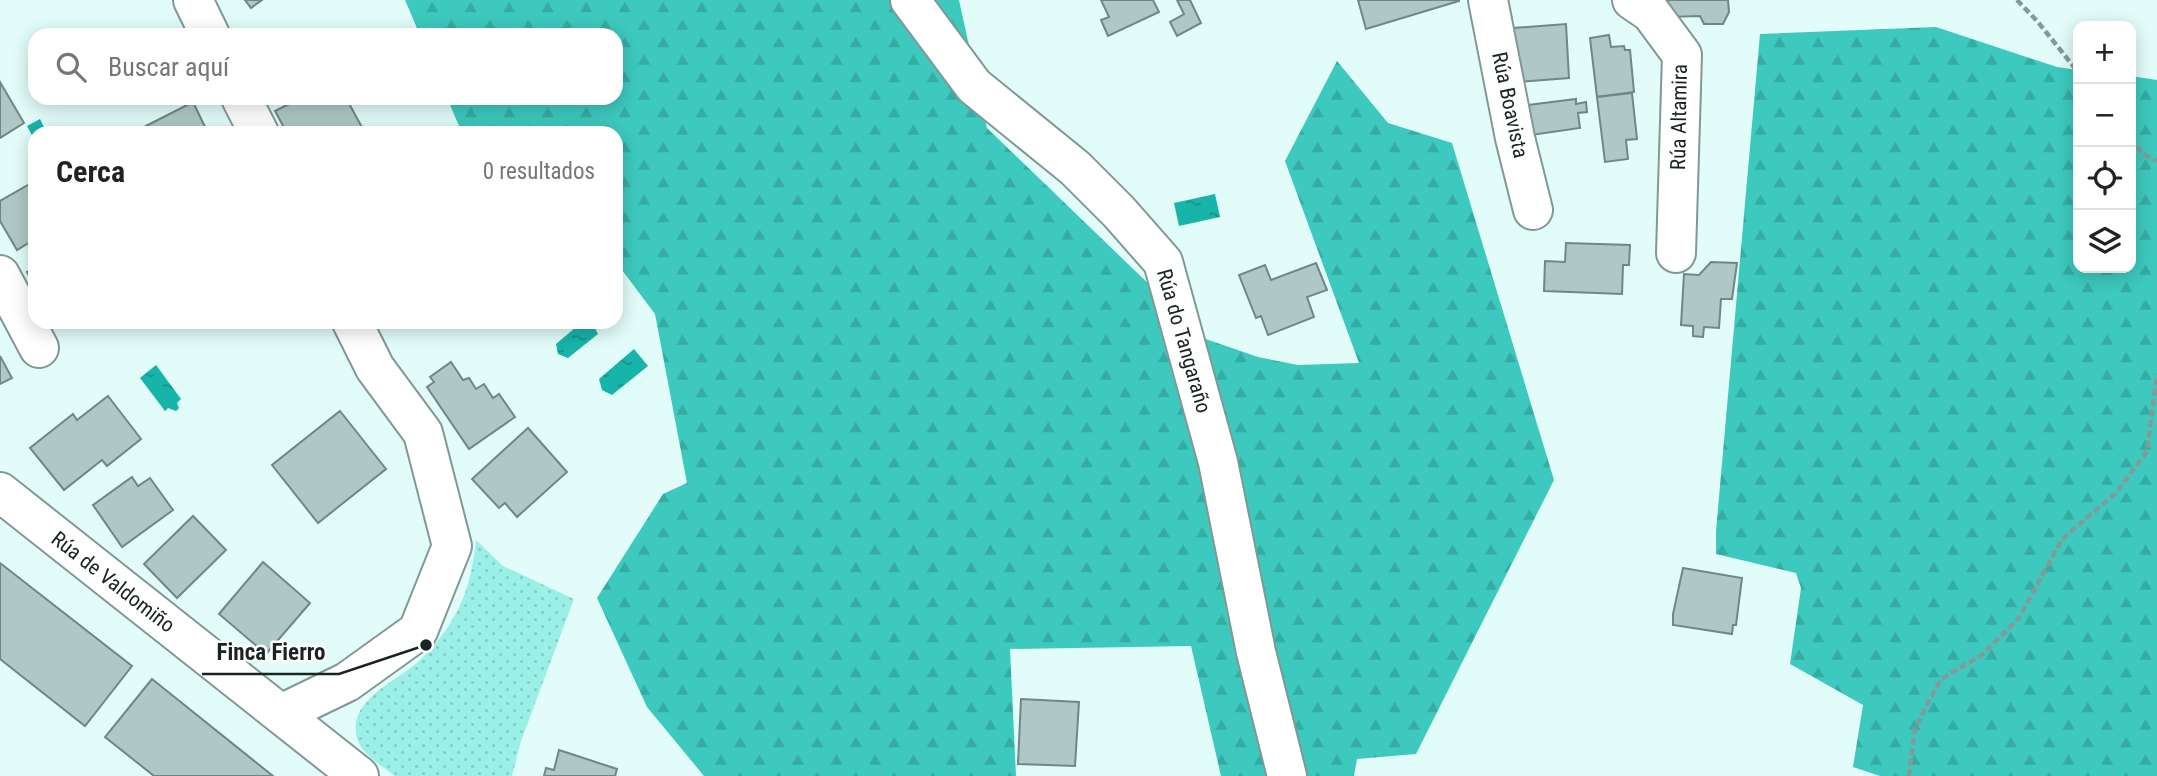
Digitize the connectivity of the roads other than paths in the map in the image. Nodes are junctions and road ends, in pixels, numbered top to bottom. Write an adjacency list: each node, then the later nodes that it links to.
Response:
1 (193, 0): 5 (street)
2 (910, 0): 18 (street, Rúa do Tangaraño)
3 (1488, 0): 8 (street, Rúa Boavista)
4 (1632, 0): 9 (street, Rúa Altamira)
5 (207, 28)
6 (244, 105): 7 (street)
7 (255, 126)
8 (1533, 210)
9 (1676, 253)
10 (0, 275): 11 (street)
11 (28, 327)
12 (29, 329): 14 (street)
13 (356, 329): 16 (street)
14 (39, 348)
15 (0, 492): 16 (street, Rúa de Valdomiño)
16 (281, 715): 17 (street, Rúa de Valdomiño)
17 (359, 776)
18 (1287, 776)

